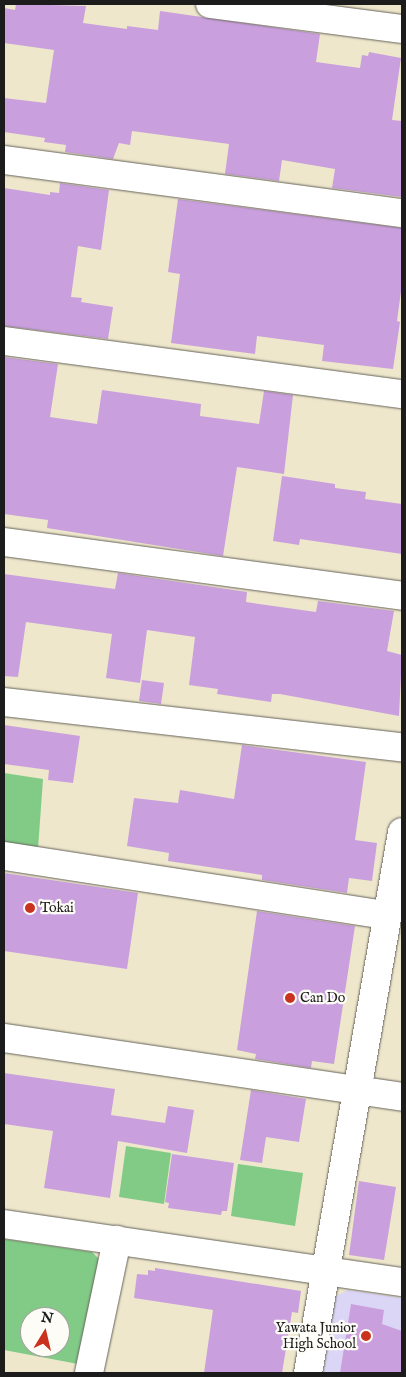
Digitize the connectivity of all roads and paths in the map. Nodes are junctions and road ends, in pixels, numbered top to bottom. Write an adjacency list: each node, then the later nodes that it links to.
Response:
1 (210, 4): 2 (street)
2 (402, 29)
3 (4, 160): 4 (street)
4 (402, 213)
5 (4, 341): 6 (street)
6 (402, 394)
7 (4, 542): 8 (street)
8 (402, 596)
9 (4, 702): 10 (street)
10 (402, 747)
11 (402, 832): 13 (street)
12 (4, 856): 13 (street)
13 (392, 912): 15 (street)
14 (4, 1038): 15 (street)
15 (356, 1090): 16 (street); 19 (street)
16 (402, 1097)
17 (4, 1224): 18 (street)
18 (117, 1240): 19 (street); 21 (street)
19 (326, 1271): 20 (street); 22 (street)
20 (402, 1282)
21 (89, 1373)
22 (308, 1373)

